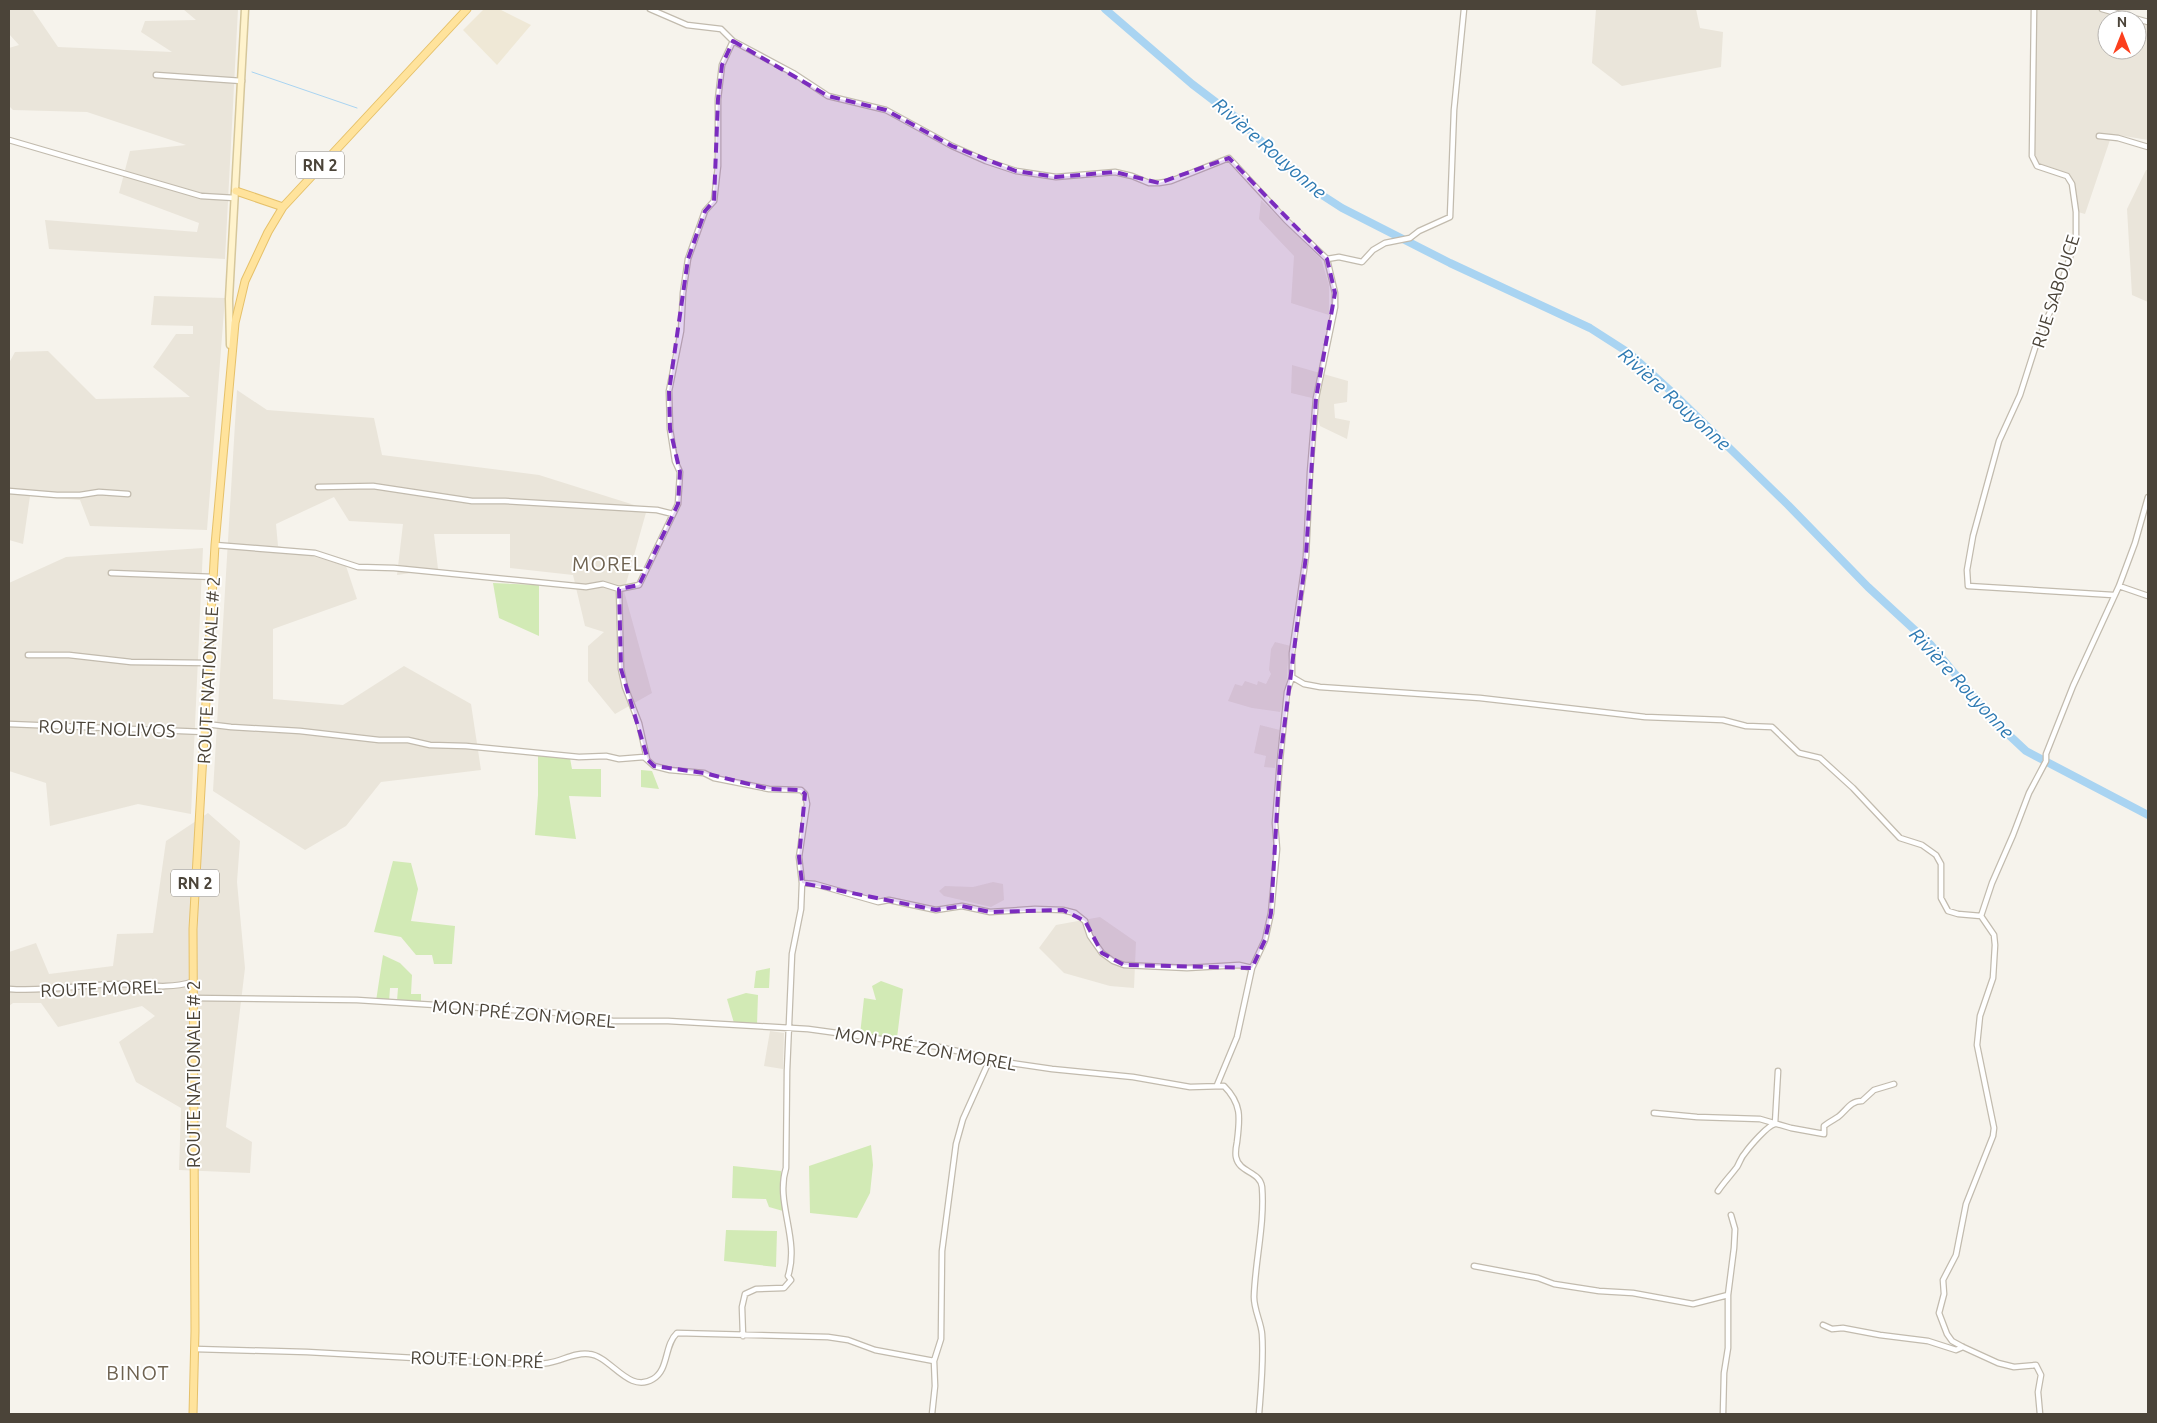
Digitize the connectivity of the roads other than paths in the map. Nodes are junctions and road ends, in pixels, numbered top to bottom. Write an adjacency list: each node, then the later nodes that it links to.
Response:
1 (246, 9): 10 (main road)
2 (467, 9): 15 (main road, ROUTE NATIONALE # 2 / RN 2)
3 (650, 9): 8 (street)
4 (1464, 9): 16 (street)
5 (2034, 9): 28 (street, RUE SABOUCE)
6 (2102, 9): 7 (street)
7 (2148, 22)
8 (733, 41): 16 (street); 22 (street)
9 (156, 75): 10 (street)
10 (242, 82): 14 (main road)
11 (2099, 136): 13 (street)
12 (9, 140): 14 (street)
13 (2148, 147)
14 (236, 195): 15 (main road); 17 (main road)
15 (282, 207): 17 (main road, ROUTE NATIONALE # 2 / RN 2)
16 (1328, 258): 32 (street)
17 (231, 354): 23 (main road, ROUTE NATIONALE # 2 / RN 2)
18 (318, 487): 22 (street)
19 (9, 491): 20 (street)
20 (128, 494)
21 (2148, 497): 26 (street)
22 (674, 514): 27 (street)
23 (215, 545): 25 (main road, ROUTE NATIONALE # 2 / RN 2); 27 (street)
24 (112, 573): 25 (street)
25 (214, 577): 31 (main road, ROUTE NATIONALE # 2 / RN 2)
26 (2119, 586): 28 (street); 29 (street)
27 (619, 589): 36 (street)
28 (2114, 595): 38 (street)
29 (2148, 596)
30 (28, 655): 31 (street)
31 (209, 663): 34 (main road, ROUTE NATIONALE # 2 / RN 2)
32 (1292, 676): 38 (street); 39 (street)
33 (9, 724): 35 (street, ROUTE NOLIVOS)
34 (206, 724): 35 (main road, ROUTE NATIONALE # 2 / RN 2); 36 (street)
35 (205, 732): 40 (main road, ROUTE NATIONALE # 2 / RN 2)
36 (648, 760): 37 (street)
37 (802, 883): 39 (street); 43 (street)
38 (1982, 916): 56 (street)
39 (1252, 968): 47 (street)
40 (192, 982): 41 (street, ROUTE MOREL); 42 (main road, ROUTE NATIONALE # 2 / RN 2)
41 (9, 989)
42 (192, 998): 43 (street, MON PRÉ ZON MOREL); 57 (main road, ROUTE NATIONALE # 2 / RN 2)
43 (789, 1028): 44 (street, MON PRÉ ZON MOREL); 55 (street)
44 (990, 1058): 47 (street, MON PRÉ ZON MOREL); 58 (street)
45 (1778, 1071): 49 (street)
46 (1894, 1084): 49 (street)
47 (1217, 1085): 61 (street)
48 (1654, 1113): 49 (street)
49 (1775, 1124): 50 (street)
50 (1718, 1191)
51 (1731, 1215): 53 (street)
52 (1474, 1266): 53 (street)
53 (1728, 1296): 62 (street)
54 (1823, 1325): 56 (street)
55 (742, 1336): 57 (street, ROUTE LON PRÉ); 58 (street, ROUTE LON PRÉ)
56 (1963, 1347): 63 (street)
57 (195, 1349): 59 (main road, ROUTE NATIONALE # 2 / RN 2)
58 (934, 1361): 60 (street)
59 (193, 1414)
60 (932, 1414)
61 (1259, 1414)
62 (1723, 1414)
63 (2040, 1414)

